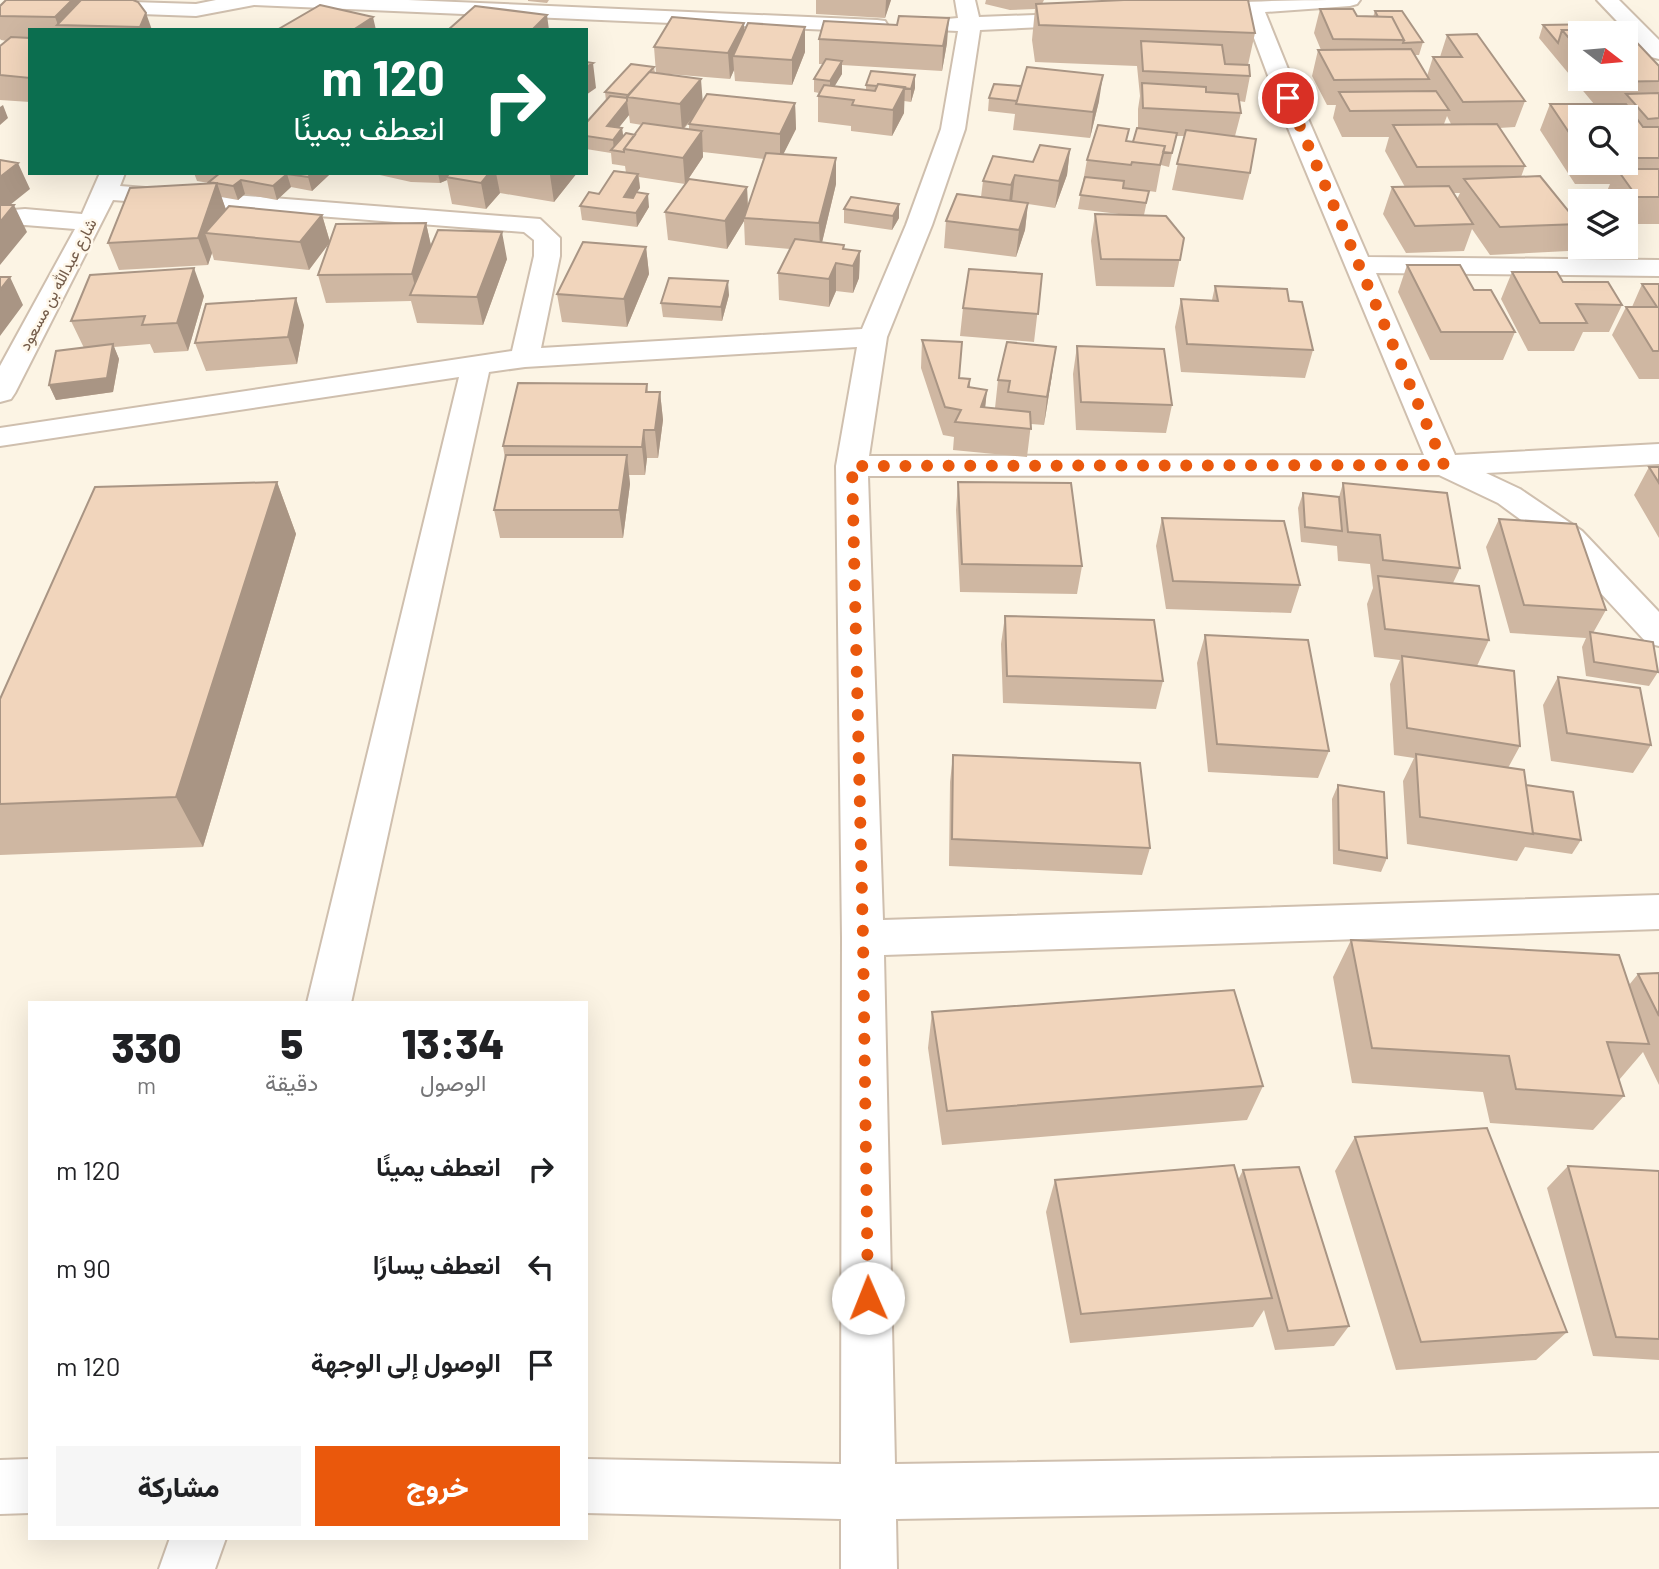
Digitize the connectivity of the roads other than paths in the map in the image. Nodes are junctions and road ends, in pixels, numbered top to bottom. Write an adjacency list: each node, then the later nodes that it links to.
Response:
1 (78, 0): 10 (street)
2 (250, 0): 10 (street)
3 (258, 0): 7 (street)
4 (1350, 0): 6 (street)
5 (1607, 0): 14 (street)
6 (1250, 4): 9 (street); 18 (street)
7 (604, 8): 12 (street)
8 (968, 12): 11 (street); 13 (street); 20 (street)
9 (1184, 12)
10 (195, 13)
11 (1103, 18)
12 (895, 26)
13 (920, 26)
14 (1659, 52)
15 (108, 183): 17 (street, شارع عبدالله بن مسعود); 21 (street)
16 (0, 219): 17 (street)
17 (91, 222): 23 (street, شارع عبدالله بن مسعود)
18 (1360, 265): 19 (street); 26 (street)
19 (1659, 268)
20 (873, 337): 21 (street); 27 (street)
21 (525, 358): 22 (street)
22 (476, 367): 24 (street); 31 (street)
23 (0, 393)
24 (0, 437)
25 (1659, 454): 26 (street)
26 (1444, 465): 27 (street); 28 (street)
27 (852, 466): 30 (street)
28 (1659, 634)
29 (1659, 912): 30 (street)
30 (863, 938): 36 (street)
31 (329, 1001)
32 (1659, 1480): 36 (street)
33 (28, 1486): 35 (street)
34 (588, 1486): 36 (street)
35 (0, 1487)
36 (870, 1492): 39 (street)
37 (197, 1540): 38 (street)
38 (187, 1569)
39 (869, 1569)

